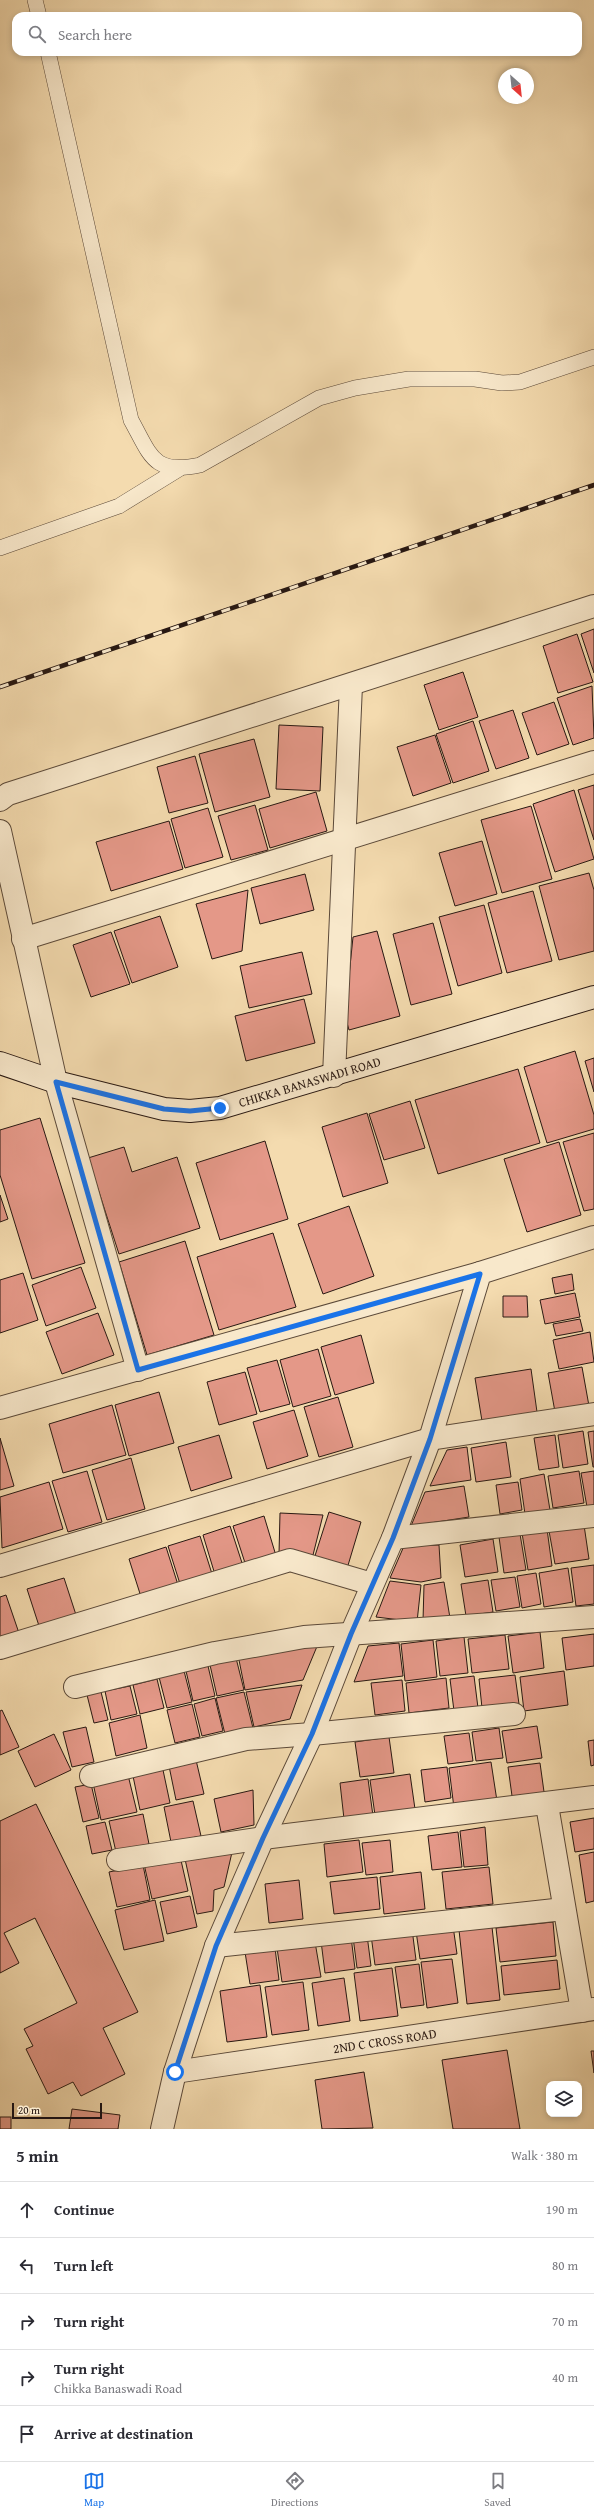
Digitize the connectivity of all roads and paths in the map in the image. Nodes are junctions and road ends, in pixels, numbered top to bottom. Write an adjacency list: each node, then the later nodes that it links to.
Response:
1 (35, 0): 2 (lane)
2 (38, 12)
3 (49, 56): 5 (lane)
4 (594, 356): 5 (lane)
5 (179, 469): 6 (lane)
6 (0, 548)
7 (594, 606): 8 (street)
8 (351, 685): 10 (street); 12 (street)
9 (594, 762): 12 (street)
10 (0, 800)
11 (0, 831): 13 (street)
12 (343, 840): 13 (street); 16 (street)
13 (23, 939): 17 (street)
14 (594, 997): 16 (street, CHIKKA BANASWADI ROAD)
15 (0, 1063): 17 (street, CHIKKA BANASWADI ROAD)
16 (334, 1076): 17 (street, CHIKKA BANASWADI ROAD)
17 (56, 1082): 20 (street)
18 (594, 1237): 19 (street)
19 (480, 1274): 20 (street); 23 (street)
20 (138, 1370): 21 (street)
21 (0, 1408)
22 (594, 1414): 23 (street)
23 (430, 1439): 25 (street); 26 (street)
24 (594, 1516): 25 (street)
25 (393, 1538): 27 (street)
26 (0, 1566)
27 (372, 1584): 29 (street); 30 (street)
28 (594, 1617): 29 (street)
29 (351, 1634): 31 (street); 33 (street)
30 (0, 1648)
31 (75, 1687)
32 (514, 1714): 33 (street)
33 (312, 1734): 34 (street); 37 (street)
34 (91, 1776)
35 (594, 1797): 36 (street)
36 (547, 1805): 37 (street); 39 (street)
37 (263, 1838): 38 (street); 40 (street)
38 (118, 1860)
39 (564, 1910): 40 (street); 41 (street)
40 (216, 1946): 42 (street)
41 (588, 2010): 42 (street, 2ND C CROSS ROAD)
42 (175, 2072): 43 (street)
43 (162, 2129)

